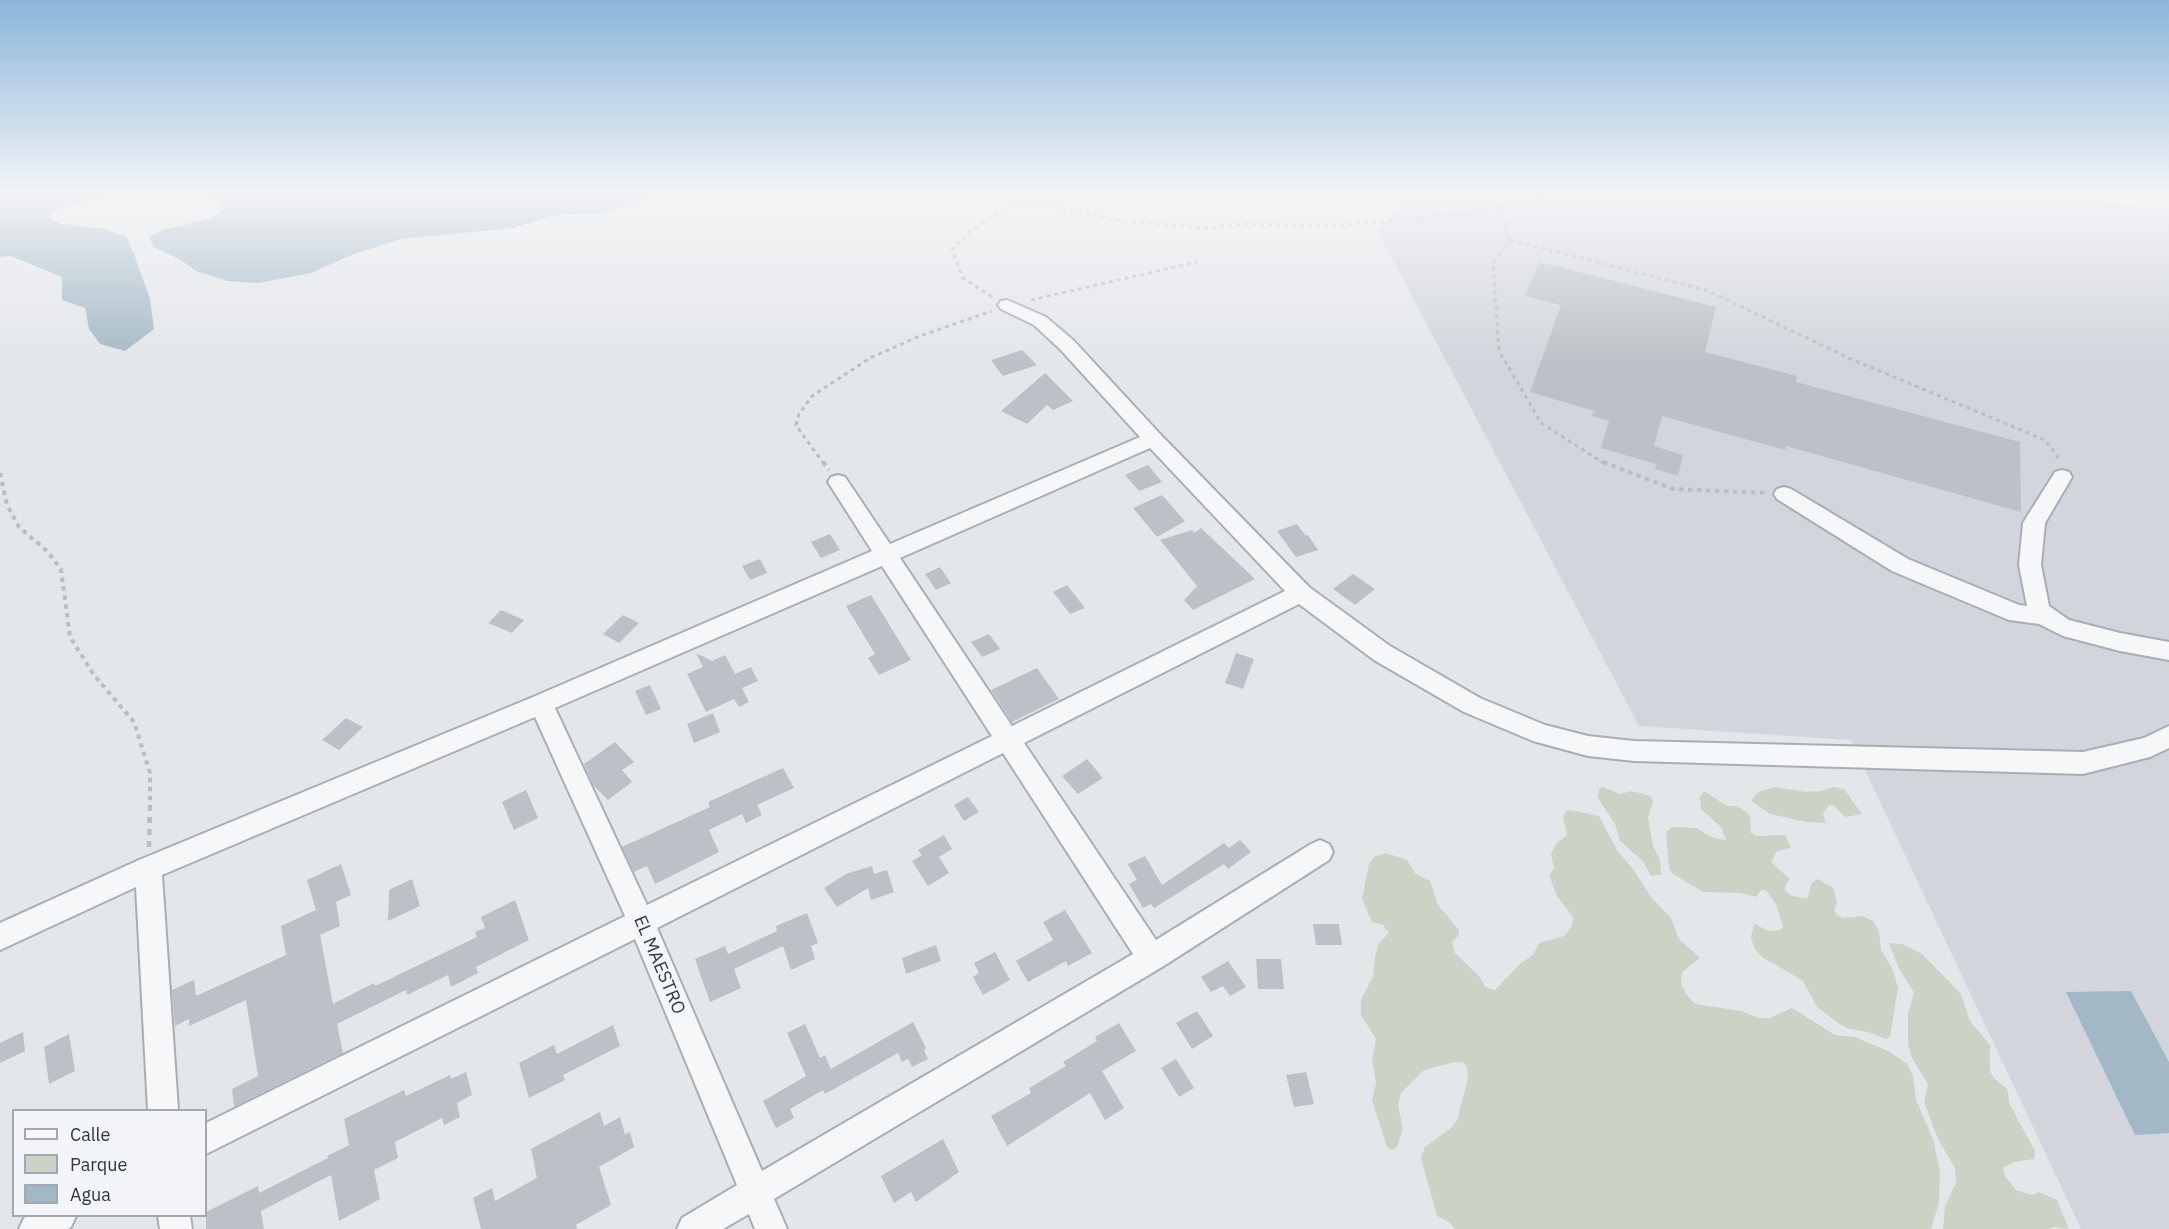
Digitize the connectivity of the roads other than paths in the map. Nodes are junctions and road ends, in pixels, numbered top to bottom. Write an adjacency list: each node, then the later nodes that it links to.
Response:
1 (1007, 305): 2 (street)
2 (1153, 439): 6 (street); 7 (street)
3 (2062, 477): 8 (street)
4 (838, 482): 6 (street)
5 (1784, 494): 8 (street)
6 (886, 553): 10 (street); 12 (street)
7 (1301, 592): 11 (street); 12 (street)
8 (2043, 615): 9 (street)
9 (2169, 651)
10 (541, 704): 14 (street); 15 (street, EL MAESTRO)
11 (2169, 736)
12 (1007, 738): 15 (street); 17 (street)
13 (1320, 852): 17 (street)
14 (148, 868): 16 (street); 18 (street)
15 (641, 921): 19 (street); 20 (street, EL MAESTRO)
16 (0, 937)
17 (1152, 958): 20 (street)
18 (164, 1109)
19 (207, 1138)
20 (755, 1191): 23 (street); 24 (street, EL MAESTRO)
21 (56, 1217): 22 (street)
22 (35, 1229)
23 (693, 1229)
24 (771, 1229)

